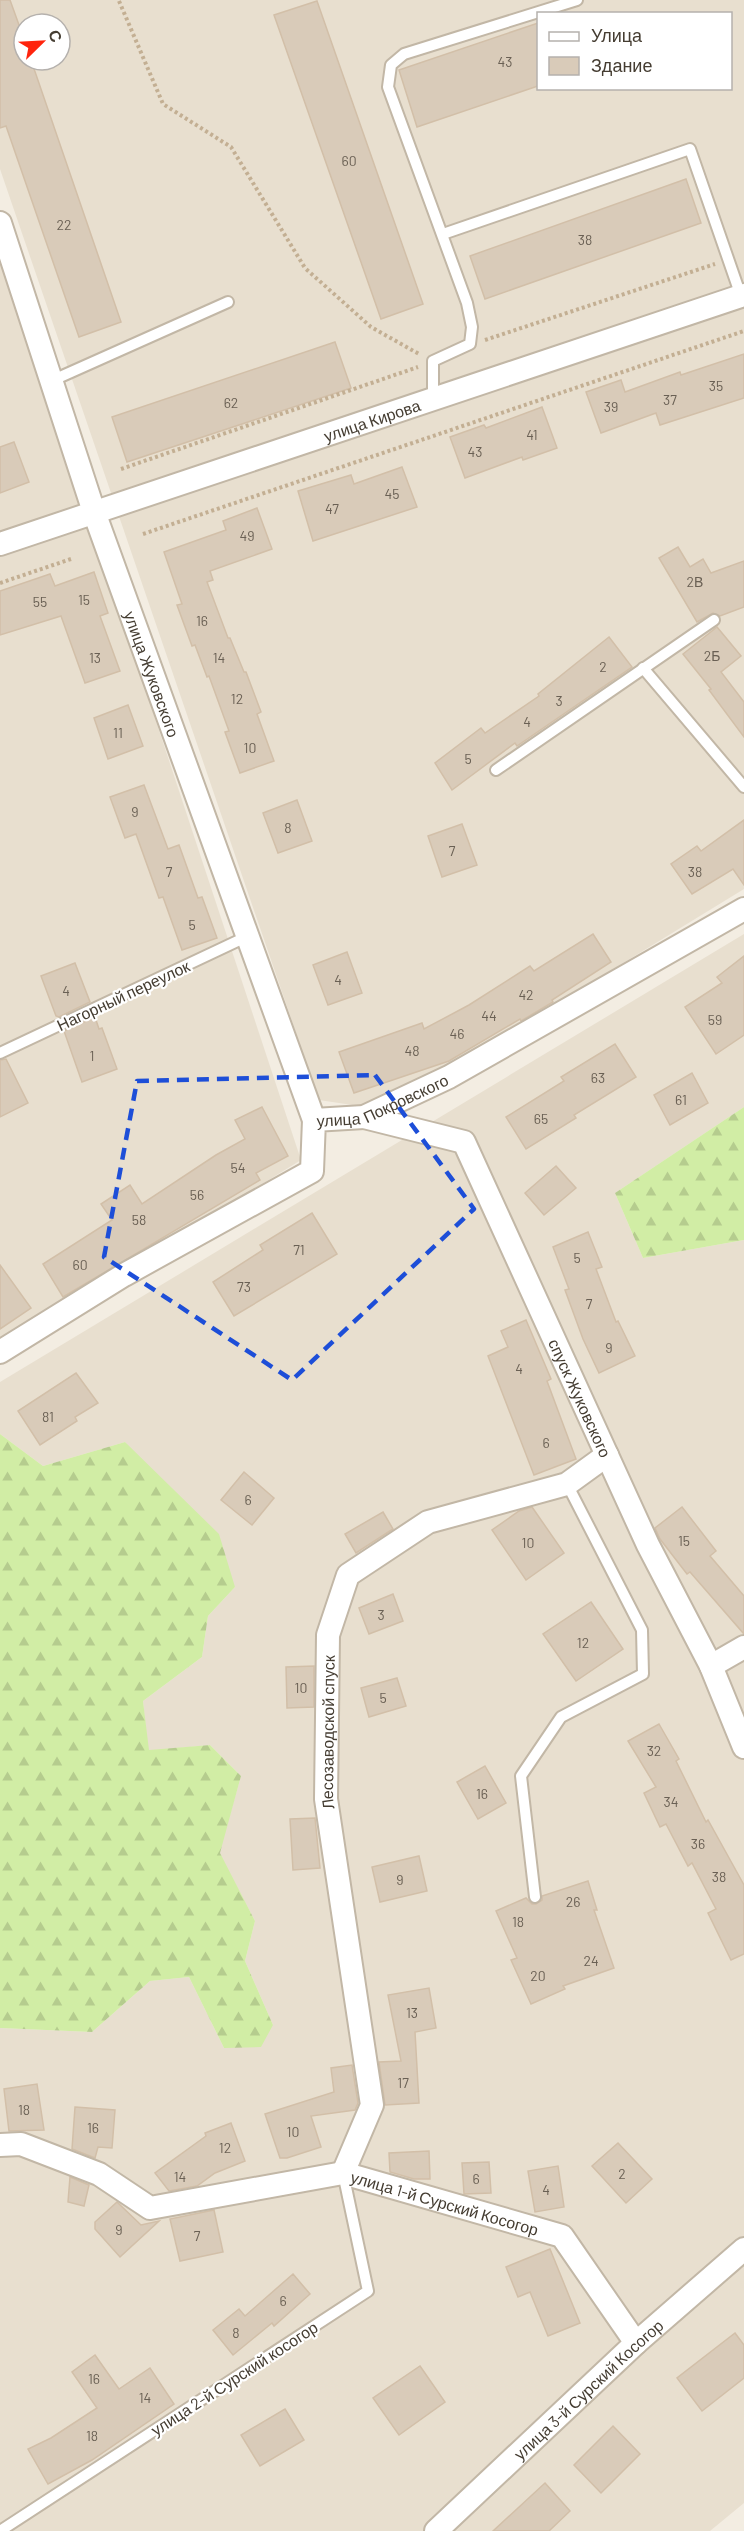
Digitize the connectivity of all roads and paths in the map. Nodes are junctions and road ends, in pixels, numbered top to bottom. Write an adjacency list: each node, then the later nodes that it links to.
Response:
1 (577, 0): 4 (lane)
2 (119, 1): 12 (path)
3 (537, 12): 6 (lane)
4 (539, 12)
5 (0, 223): 13 (street, улица Жуковского)
6 (443, 234): 7 (lane); 11 (lane)
7 (728, 260): 8 (lane); 11 (path)
8 (742, 296): 14 (street, улица Кирова)
9 (228, 302): 13 (lane)
10 (744, 331): 17 (path)
11 (470, 344): 12 (lane)
12 (433, 362): 14 (lane); 15 (path)
13 (51, 381): 16 (street, улица Жуковского)
14 (433, 399): 16 (street, улица Кирова)
15 (121, 469)
16 (94, 512): 18 (street, улица Кирова); 26 (street, улица Жуковского)
17 (143, 534)
18 (0, 544)
19 (71, 559): 20 (path)
20 (0, 583)
21 (714, 620): 22 (lane)
22 (643, 668): 23 (lane); 24 (lane)
23 (496, 770)
24 (744, 787)
25 (744, 909): 28 (street, улица Покровского)
26 (246, 937): 27 (lane, Нагорный переулок); 29 (street, улица Жуковского)
27 (0, 1053)
28 (364, 1117): 29 (street, улица Покровского); 31 (street, спуск Жуковского)
29 (314, 1120): 30 (street, улица Покровского)
30 (0, 1352)
31 (607, 1455): 32 (street, Лесозаводской спуск); 34 (street, спуск Жуковского)
32 (567, 1484): 36 (lane); 38 (street, Лесозаводской спуск)
33 (744, 1647): 34 (street)
34 (711, 1666): 35 (street, спуск Жуковского)
35 (744, 1747)
36 (535, 1897)
37 (0, 2145): 38 (street, улица 1-й Сурский Косогор)
38 (343, 2173): 40 (street, улица 1-й Сурский Косогор); 41 (lane, улица 2-й Сурский косогор)
39 (744, 2249): 40 (street, улица 3-й Сурский Косогор)
40 (636, 2343): 42 (street, улица 3-й Сурский Косогор)
41 (0, 2531)
42 (436, 2531)

